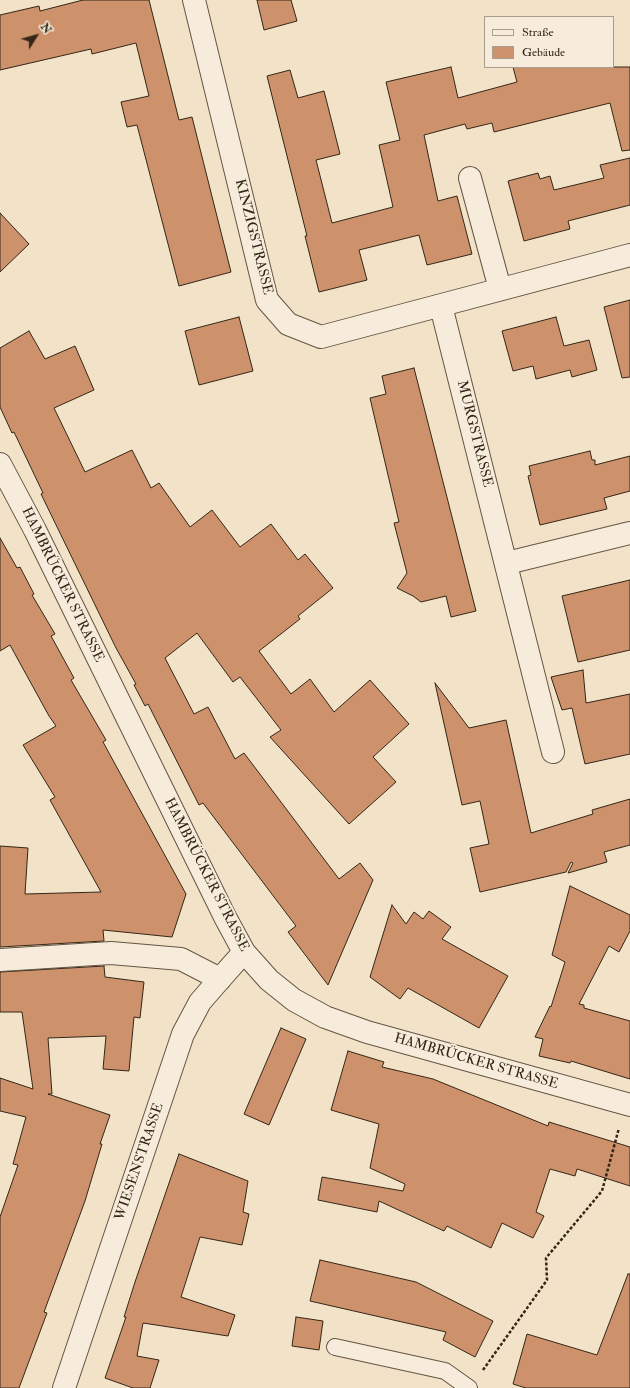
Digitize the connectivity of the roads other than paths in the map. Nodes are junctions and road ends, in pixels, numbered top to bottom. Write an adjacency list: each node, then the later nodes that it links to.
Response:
1 (194, 0): 5 (street, KINZIGSTRASSE)
2 (470, 178): 4 (street)
3 (630, 255): 4 (street, KINZIGSTRASSE)
4 (500, 289): 5 (street, KINZIGSTRASSE)
5 (441, 306): 8 (street, MURGSTRASSE)
6 (0, 464): 10 (street, HAMBRÜCKER STRASSE)
7 (630, 533): 8 (street)
8 (506, 563): 9 (street, MURGSTRASSE)
9 (554, 752)
10 (244, 952): 12 (street, WIESENSTRASSE); 13 (street, HAMBRÜCKER STRASSE)
11 (0, 960): 12 (street)
12 (220, 978): 15 (street, WIESENSTRASSE)
13 (628, 1105)
14 (335, 1347): 16 (lane)
15 (64, 1388)
16 (469, 1388)

